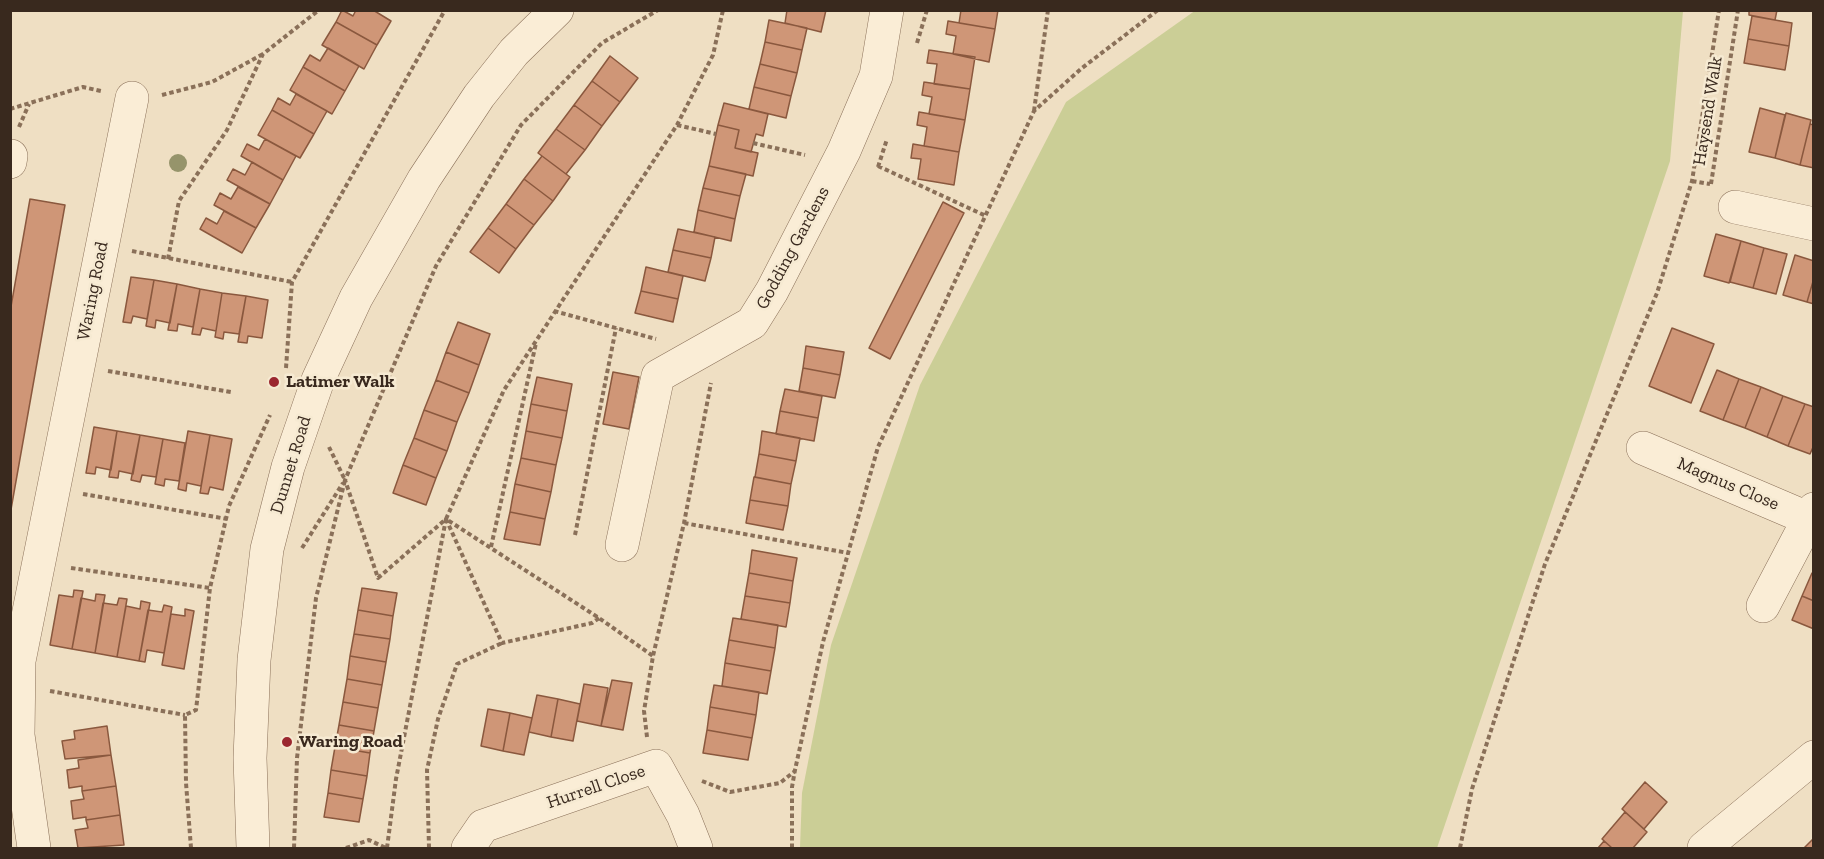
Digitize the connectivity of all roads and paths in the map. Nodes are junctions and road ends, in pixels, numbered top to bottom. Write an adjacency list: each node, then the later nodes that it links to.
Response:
1 (319, 10): 12 (path)
2 (445, 10): 26 (path)
3 (567, 10): 11 (street)
4 (658, 10): 35 (path)
5 (723, 10): 16 (path)
6 (887, 10): 29 (street, Godding Gardens)
7 (1048, 10): 15 (path)
8 (1158, 10): 15 (path)
9 (1719, 10): 21 (path)
10 (1738, 10): 22 (path, Haysend Walk)
11 (557, 11): 33 (street, Dunnet Road)
12 (263, 54): 13 (path); 26 (path)
13 (132, 98): 14 (path); 36 (street, Waring Road)
14 (10, 109)
15 (1034, 111): 24 (path)
16 (677, 125): 17 (path); 27 (path)
17 (716, 134)
18 (753, 143): 20 (path)
19 (886, 143): 24 (path)
20 (795, 153)
21 (1692, 182): 22 (path); 68 (path)
22 (1710, 184): 23 (path, Haysend Walk)
23 (1735, 207): 25 (street)
24 (986, 216): 45 (path)
25 (1814, 224)
26 (292, 282): 30 (path)
27 (554, 311): 28 (path); 41 (path)
28 (537, 338): 39 (path); 43 (path)
29 (699, 353): 40 (path); 42 (street, Godding Gardens)
30 (285, 373)
31 (137, 376): 32 (path)
32 (231, 392)
33 (309, 406): 38 (path); 62 (street, Dunnet Road)
34 (1643, 448): 37 (street, Magnus Close)
35 (345, 480): 39 (path); 44 (path); 63 (path)
36 (53, 489): 38 (path); 46 (street, Waring Road)
37 (1812, 516): 48 (street)
38 (227, 519): 47 (path)
39 (446, 519): 43 (path); 50 (path); 59 (path)
40 (684, 523): 45 (path); 51 (path)
41 (575, 535)
42 (622, 545)
43 (491, 547): 49 (path)
44 (301, 550)
45 (848, 553): 56 (path)
46 (38, 563): 47 (path); 52 (street, Waring Road)
47 (210, 588): 53 (path)
48 (1763, 606)
49 (599, 618): 50 (path); 51 (path)
50 (502, 643): 65 (path)
51 (653, 656): 55 (path)
52 (16, 668): 53 (path); 60 (street, Waring Road)
53 (185, 715): 61 (path)
54 (1814, 757): 69 (street)
55 (656, 766): 58 (street, Hurrell Close); 66 (street, Hurrell Close)
56 (795, 770): 57 (path); 67 (path)
57 (697, 779)
58 (475, 837)
59 (386, 848): 64 (path)
60 (34, 849)
61 (191, 849)
62 (253, 849)
63 (294, 849)
64 (346, 849)
65 (429, 849)
66 (696, 849)
67 (792, 849)
68 (1460, 849)
69 (1704, 849)

